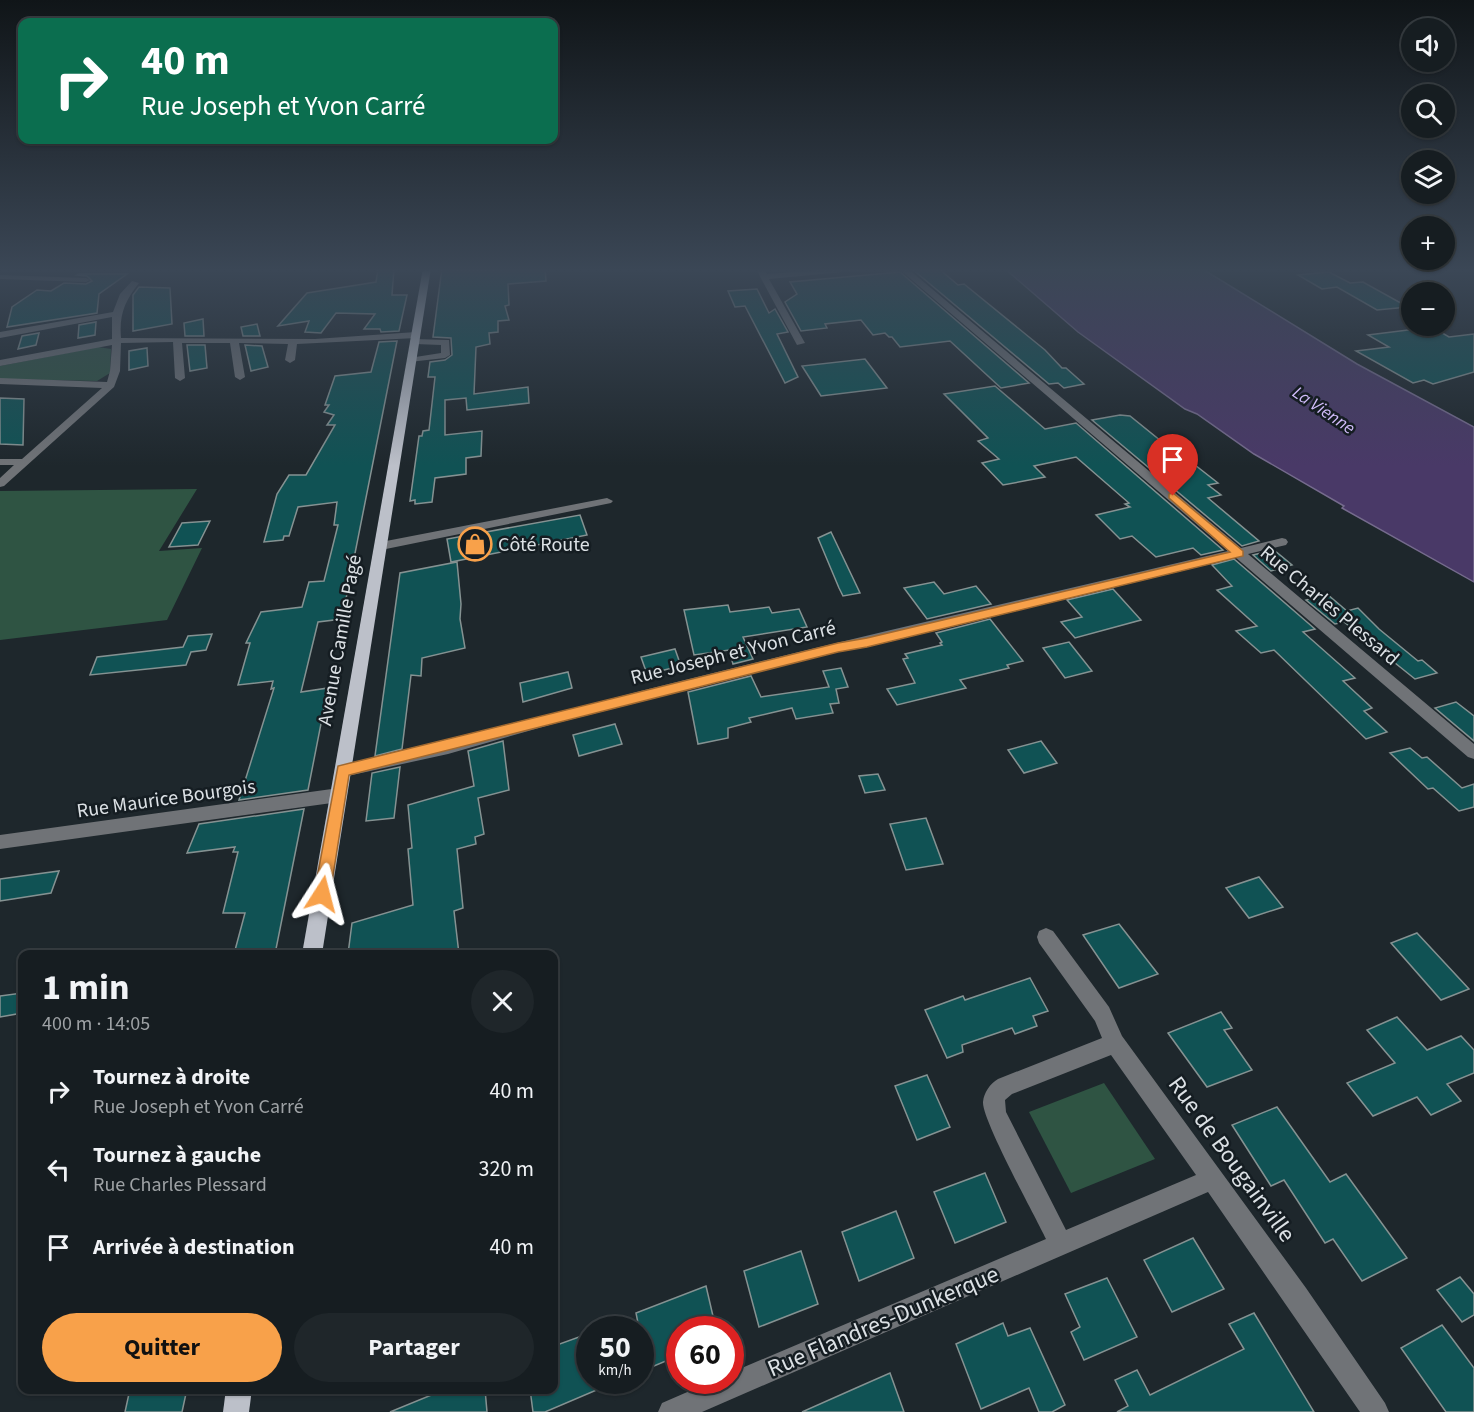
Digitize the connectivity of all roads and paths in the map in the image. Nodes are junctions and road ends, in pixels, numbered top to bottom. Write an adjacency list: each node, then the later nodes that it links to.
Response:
1 (117, 334): 7 (street)
2 (417, 334): 5 (main road, Avenue Camille Pagé)
3 (795, 334): 10 (street)
4 (981, 334): 24 (street, Rue Charles Plessard)
5 (416, 338): 9 (street); 12 (main road, Avenue Camille Pagé); 12 (street)
6 (177, 340): 7 (street); 8 (street); 15 (street)
7 (117, 341): 13 (street); 17 (street)
8 (236, 341): 9 (street); 14 (street)
9 (293, 342): 11 (street)
10 (800, 343)
11 (291, 360)
12 (412, 360): 23 (main road, Avenue Camille Pagé)
13 (0, 363)
14 (240, 377)
15 (180, 378)
16 (0, 381): 17 (street)
17 (111, 385): 19 (street)
18 (0, 462): 19 (street)
19 (23, 462): 20 (street)
20 (0, 484)
21 (607, 501): 23 (street)
22 (1282, 542): 24 (street, Rue Joseph et Yvon Carré)
23 (381, 546): 26 (main road, Avenue Camille Pagé)
24 (1239, 553): 25 (street, Rue Charles Plessard); 26 (street, Rue Joseph et Yvon Carré)
25 (1474, 753)
26 (343, 771): 27 (main road, Avenue Camille Pagé)
27 (339, 795): 28 (street, Rue Maurice Bourgois); 30 (main road, Avenue Camille Pagé)
28 (0, 842)
29 (1046, 937): 31 (street, Rue de Bougainville)
30 (313, 950)
31 (1115, 1043): 32 (street, Rue de Bougainville); 33 (street)
32 (1212, 1179): 33 (street, Rue Flandres-Dunkerque); 37 (street, Rue de Bougainville)
33 (1061, 1244): 36 (street, Rue Flandres-Dunkerque)
34 (238, 1394): 35 (main road)
35 (236, 1412)
36 (671, 1412)
37 (1376, 1412)

